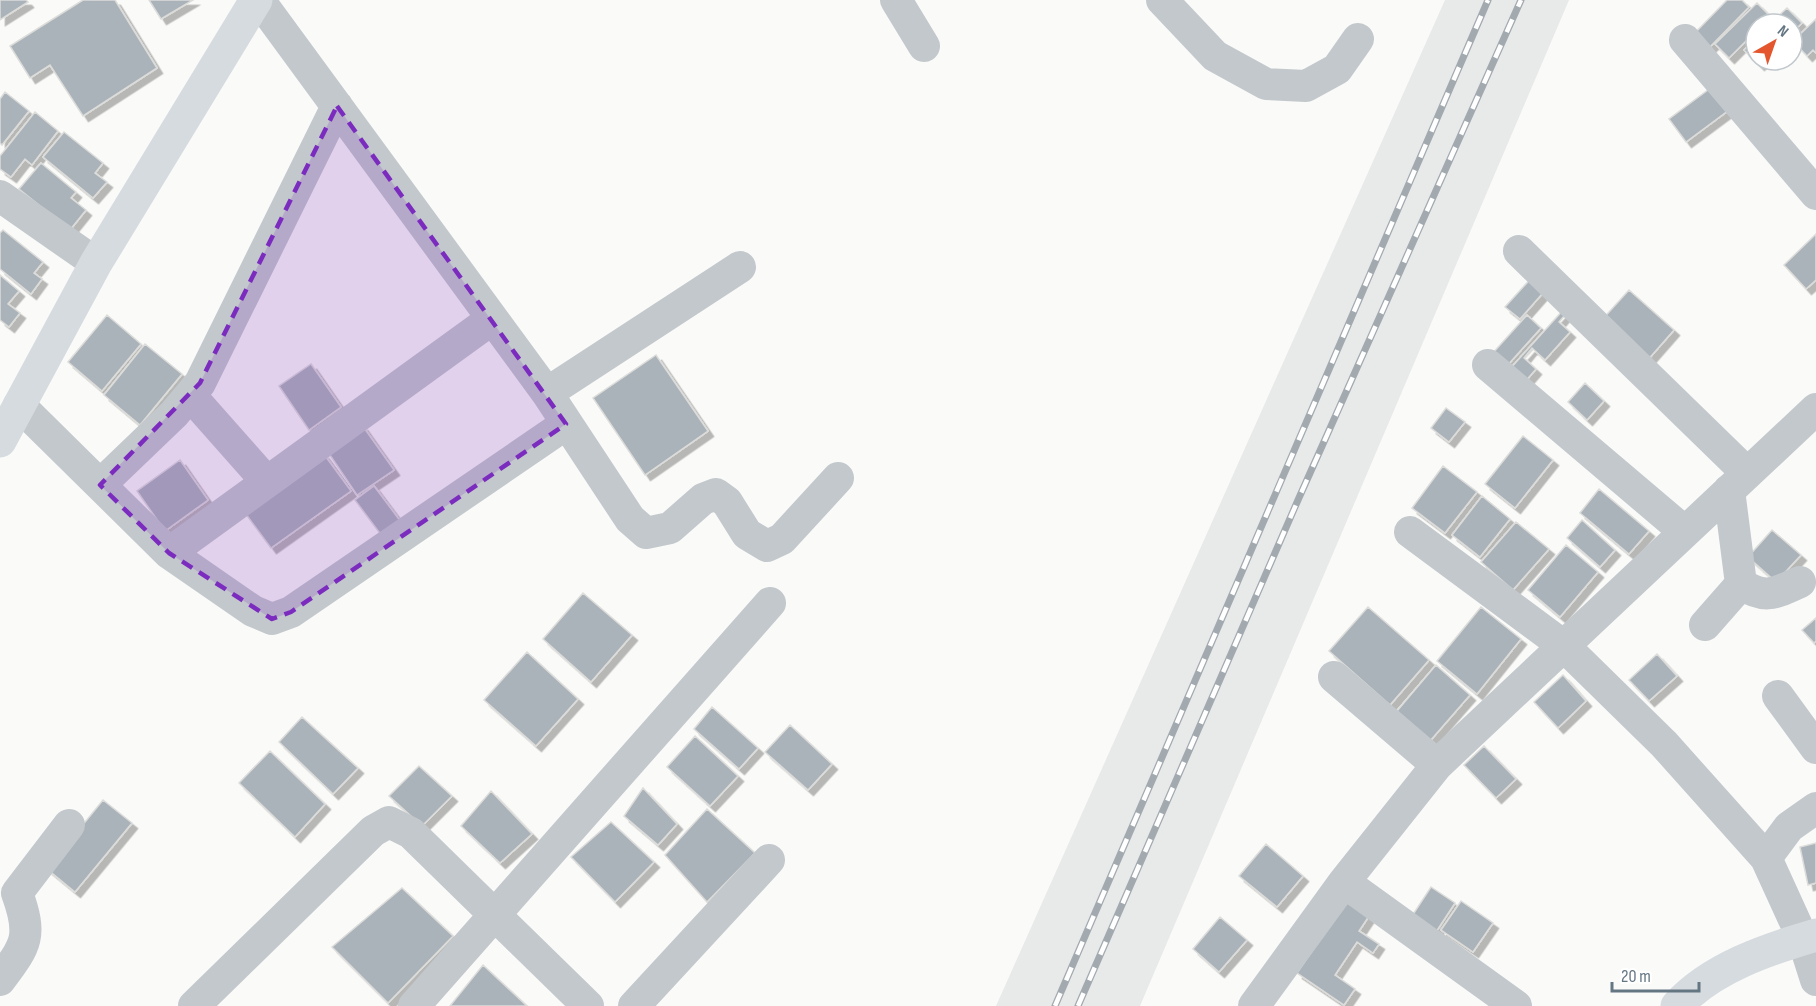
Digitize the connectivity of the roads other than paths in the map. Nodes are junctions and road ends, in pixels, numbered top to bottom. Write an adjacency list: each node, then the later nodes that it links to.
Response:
1 (258, 0): 7 (street); 11 (street)
2 (896, 0): 6 (street)
3 (1162, 0): 4 (street)
4 (1359, 39)
5 (1684, 40): 8 (street)
6 (924, 46)
7 (337, 106): 13 (street); 16 (street)
8 (1816, 194)
9 (0, 196): 11 (street)
10 (1519, 251): 22 (street)
11 (96, 263): 17 (street)
12 (740, 267): 15 (street)
13 (492, 319): 15 (street); 23 (street)
14 (1488, 365): 26 (street)
15 (547, 393): 19 (street)
16 (190, 395): 23 (street); 24 (street)
17 (19, 405): 20 (street); 24 (street)
18 (1816, 409): 22 (street)
19 (567, 424): 21 (street); 27 (street)
20 (0, 441)
21 (838, 478)
22 (1738, 481): 26 (street); 29 (street)
23 (267, 482): 27 (street)
24 (100, 485): 27 (street)
25 (1410, 532): 32 (street)
26 (1685, 532): 32 (street)
27 (169, 552)
28 (1800, 582): 29 (street)
29 (1741, 584): 31 (street)
30 (770, 603): 43 (street)
31 (1705, 625)
32 (1564, 646): 36 (street); 39 (street)
33 (1334, 677): 36 (street)
34 (1778, 696): 35 (street)
35 (1816, 748)
36 (1437, 765): 41 (street)
37 (1816, 808): 39 (street)
38 (69, 825): 42 (street)
39 (1766, 858): 44 (street)
40 (769, 860): 50 (street)
41 (1344, 882): 51 (street); 52 (street)
42 (9, 884): 45 (street)
43 (494, 915): 47 (street); 48 (street); 49 (street)
44 (1810, 937): 46 (street); 53 (street)
45 (0, 980)
46 (1816, 980)
47 (194, 1006)
48 (414, 1006)
49 (588, 1006)
50 (634, 1006)
51 (1254, 1006)
52 (1516, 1006)
53 (1677, 1006)

